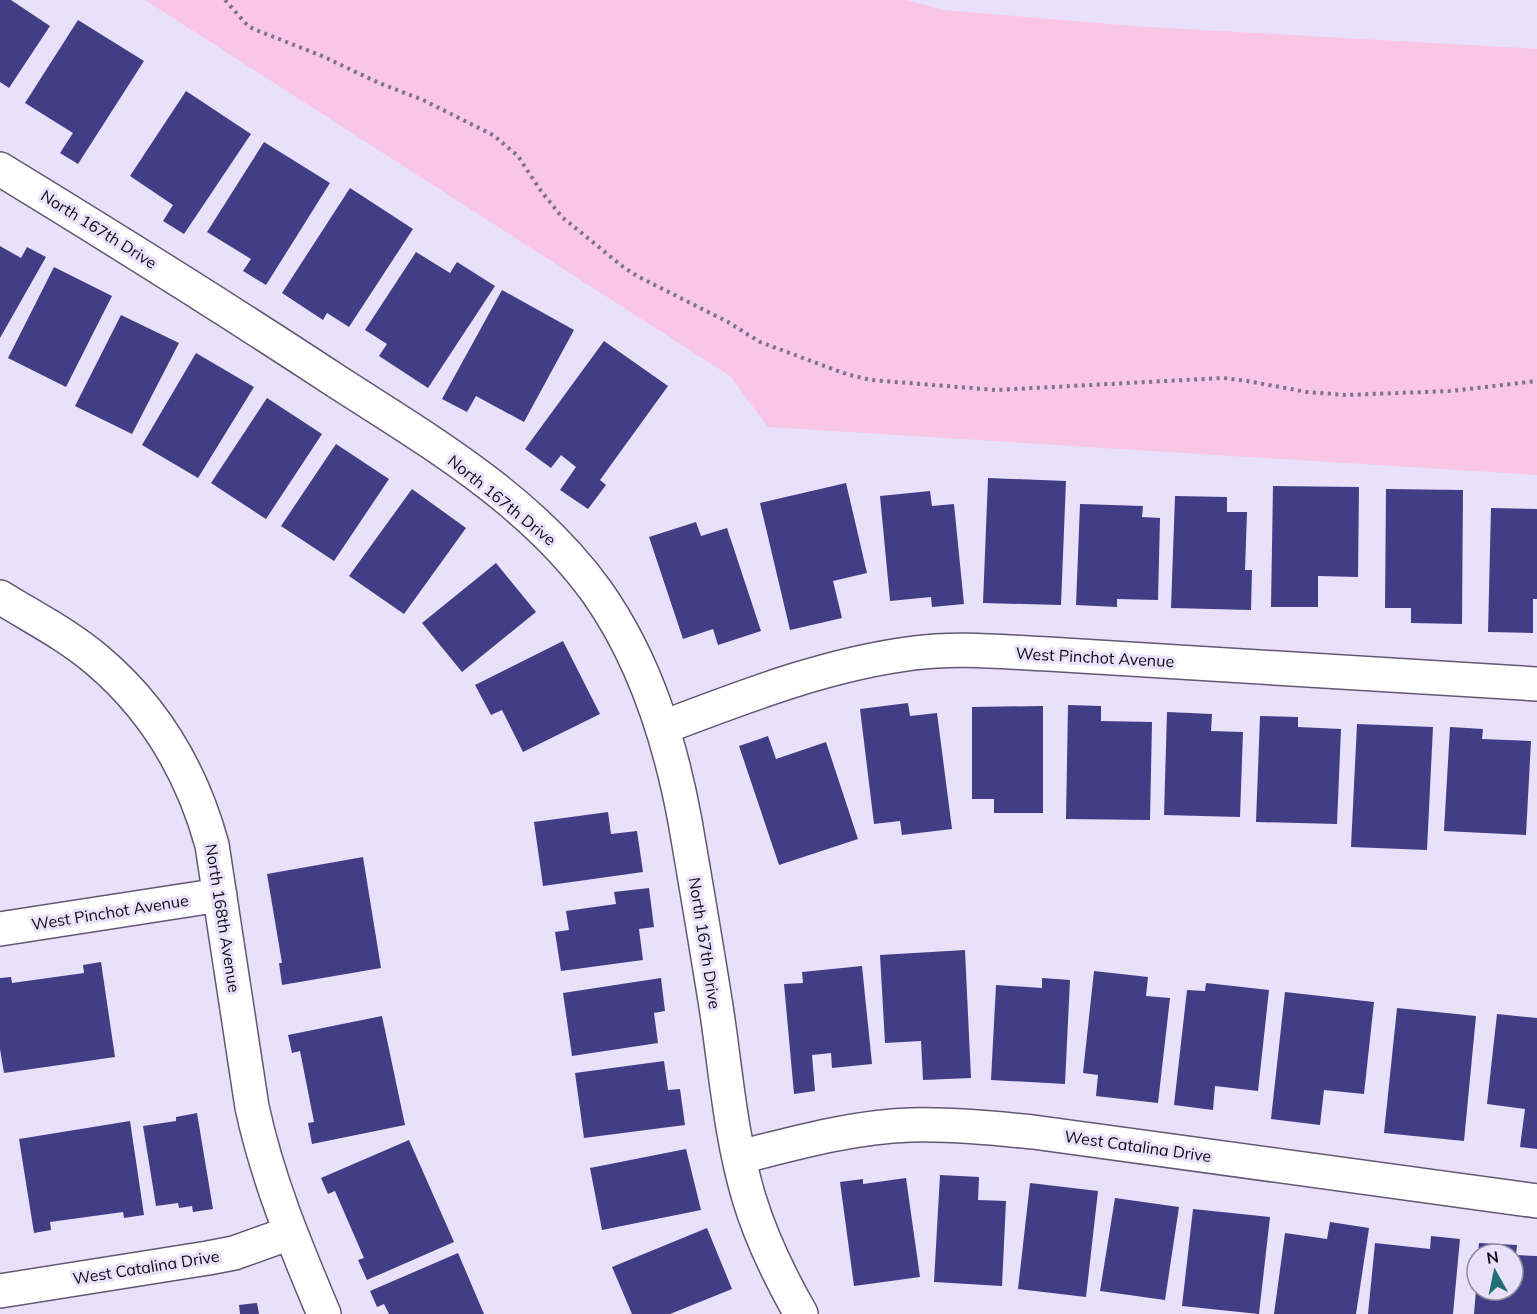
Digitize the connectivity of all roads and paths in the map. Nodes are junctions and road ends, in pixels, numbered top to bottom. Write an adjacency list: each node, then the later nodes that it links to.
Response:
1 (225, 0): 3 (path)
2 (0, 169): 6 (street, North 167th Drive)
3 (1537, 381)
4 (0, 597): 7 (street, North 168th Avenue)
5 (1537, 684): 6 (street, West Pinchot Avenue)
6 (663, 726): 9 (street, North 167th Drive)
7 (220, 895): 8 (street, West Pinchot Avenue); 11 (street, North 168th Avenue)
8 (0, 929)
9 (740, 1157): 10 (street, West Catalina Drive); 14 (street, North 167th Drive)
10 (1537, 1202)
11 (290, 1233): 12 (street, West Catalina Drive); 13 (street, North 168th Avenue)
12 (0, 1290)
13 (324, 1314)
14 (801, 1314)

